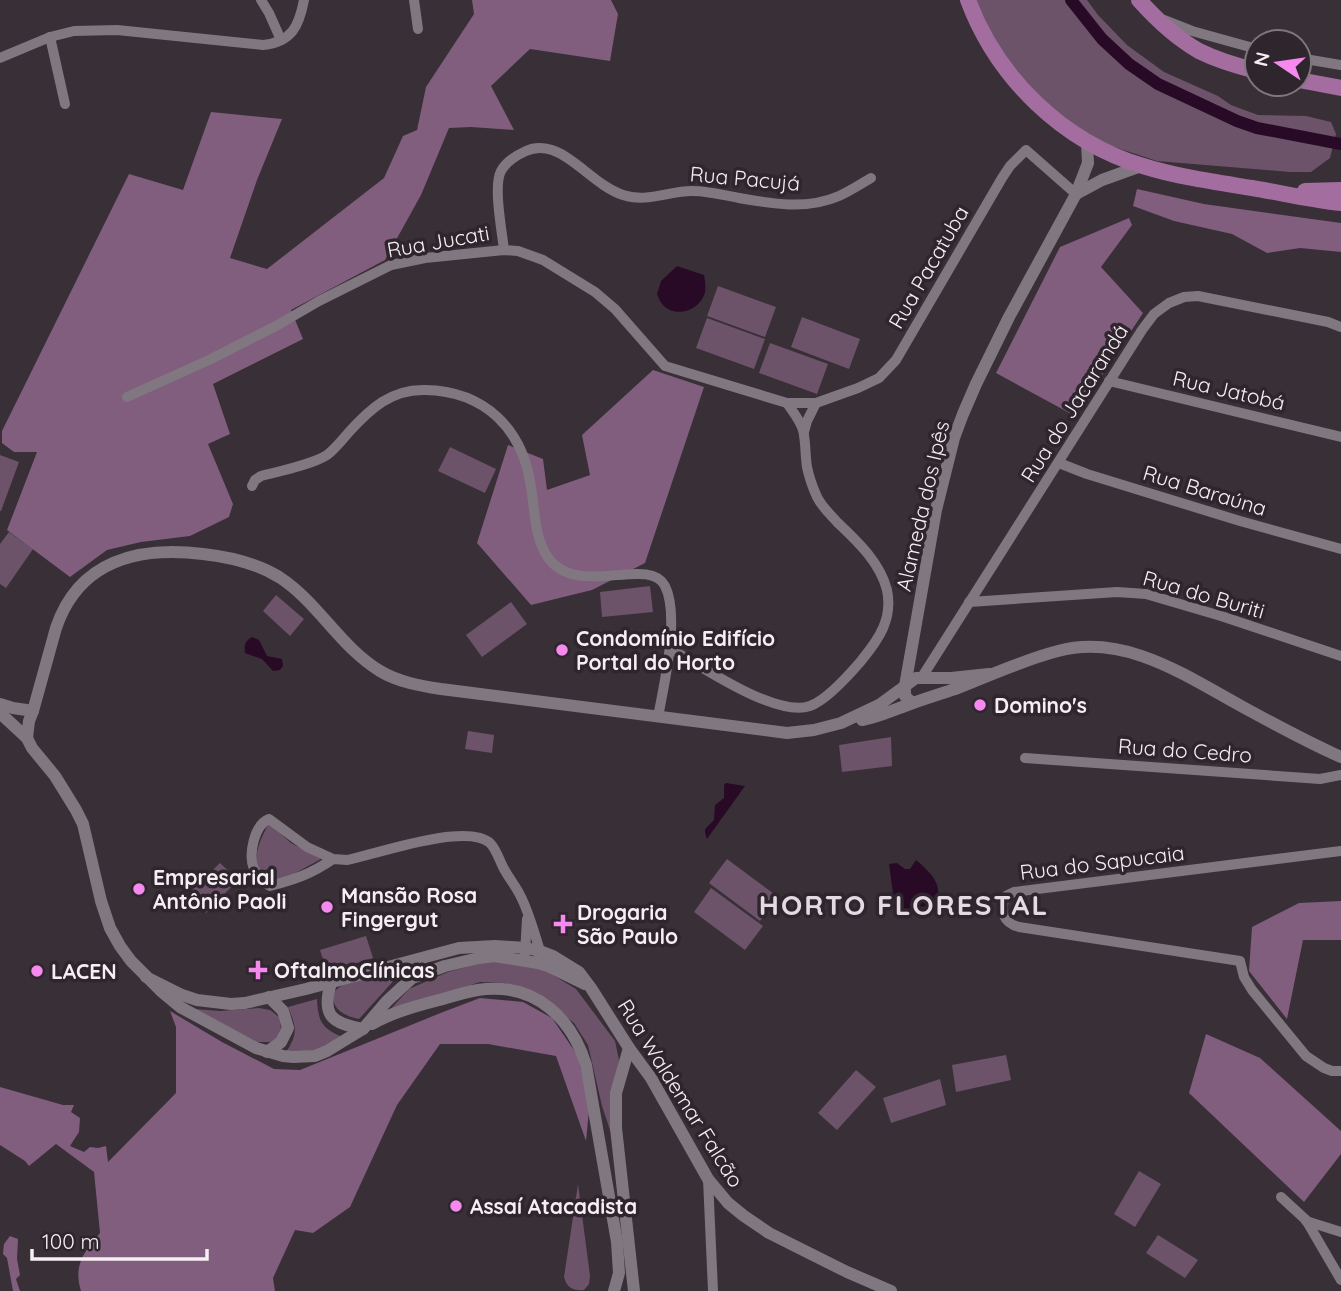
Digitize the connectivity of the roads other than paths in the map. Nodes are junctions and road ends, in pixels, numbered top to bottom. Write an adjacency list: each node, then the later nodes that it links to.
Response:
1 (261, 0): 9 (street)
2 (304, 0): 9 (street)
3 (414, 0): 7 (street)
4 (968, 0): 18 (main road)
5 (1139, 0): 6 (main road)
6 (1153, 16): 10 (street); 14 (main road)
7 (418, 29)
8 (50, 37): 9 (street); 11 (street); 17 (street)
9 (281, 40)
10 (1243, 45)
11 (0, 58)
12 (1313, 60): 13 (street)
13 (1341, 65)
14 (1243, 67)
15 (1313, 83): 16 (main road)
16 (1341, 88)
17 (65, 104)
18 (1087, 143): 19 (main road); 23 (street, Alameda dos Ipês)
19 (1140, 166): 22 (main road); 23 (street)
20 (871, 178): 25 (street, Rua Pacujá)
21 (1341, 190): 22 (main road)
22 (1272, 191): 24 (main road)
23 (1076, 194): 30 (street, Rua Pacatuba); 41 (street, Alameda dos Ipês)
24 (1341, 203)
25 (504, 250): 28 (street, Rua Jucati); 29 (street, Rua Jucati)
26 (1341, 327): 27 (street, Rua do Jacarandá)
27 (1109, 381): 32 (street, Rua Jatobá); 33 (street, Rua do Jacarandá)
28 (127, 397)
29 (787, 403): 30 (street, Rua Pacatuba); 31 (street)
30 (816, 403): 31 (street)
31 (804, 433): 37 (street)
32 (1341, 437)
33 (1059, 463): 35 (street, Rua Baraúna); 36 (street, Rua do Jacarandá)
34 (253, 486): 37 (street)
35 (1341, 549)
36 (970, 602): 38 (street, Rua do Buriti); 40 (street, Rua do Jacarandá)
37 (671, 649): 47 (street)
38 (1341, 656)
39 (989, 674): 40 (street); 42 (street); 50 (street)
40 (928, 678): 41 (street); 42 (street)
41 (905, 686): 44 (street); 48 (street)
42 (937, 695): 44 (street)
43 (0, 704): 45 (street)
44 (912, 704): 48 (street)
45 (33, 711): 47 (street); 49 (street); 52 (street, Rua Waldemar Falcão)
46 (0, 713): 49 (street, Rua Waldemar Falcão)
47 (658, 717): 48 (street)
48 (841, 723)
49 (27, 738): 52 (street, Rua Waldemar Falcão)
50 (1341, 757)
51 (1025, 758): 53 (street, Rua do Cedro)
52 (44, 761): 59 (street, Rua Waldemar Falcão)
53 (1341, 775)
54 (1341, 851): 66 (street, Rua do Sapucaia)
55 (333, 859): 55 (street); 56 (street)
56 (527, 912): 57 (street); 58 (street)
57 (524, 954): 58 (street, Rua Waldemar Falcão); 60 (street, Rua Waldemar Falcão); 62 (street, Rua Waldemar Falcão)
58 (539, 957): 63 (street, Rua Waldemar Falcão)
59 (146, 977): 61 (street, Rua Waldemar Falcão); 64 (street, Rua Waldemar Falcão)
60 (331, 983): 61 (street, Rua Waldemar Falcão); 62 (street)
61 (269, 998): 64 (street)
62 (363, 1029): 64 (street, Rua Waldemar Falcão); 74 (street)
63 (629, 1048): 65 (street, Rua Waldemar Falcão); 67 (street)
64 (267, 1052)
65 (644, 1067): 67 (street); 68 (street, Rua Waldemar Falcão)
66 (1341, 1071)
67 (615, 1110): 75 (street)
68 (708, 1180): 76 (street); 77 (street, Rua Waldemar Falcão)
69 (1281, 1197): 70 (street)
70 (1306, 1220): 71 (street); 73 (street)
71 (1341, 1232)
72 (1340, 1259): 73 (street)
73 (1339, 1275)
74 (614, 1291)
75 (634, 1291)
76 (713, 1291)
77 (888, 1291)

